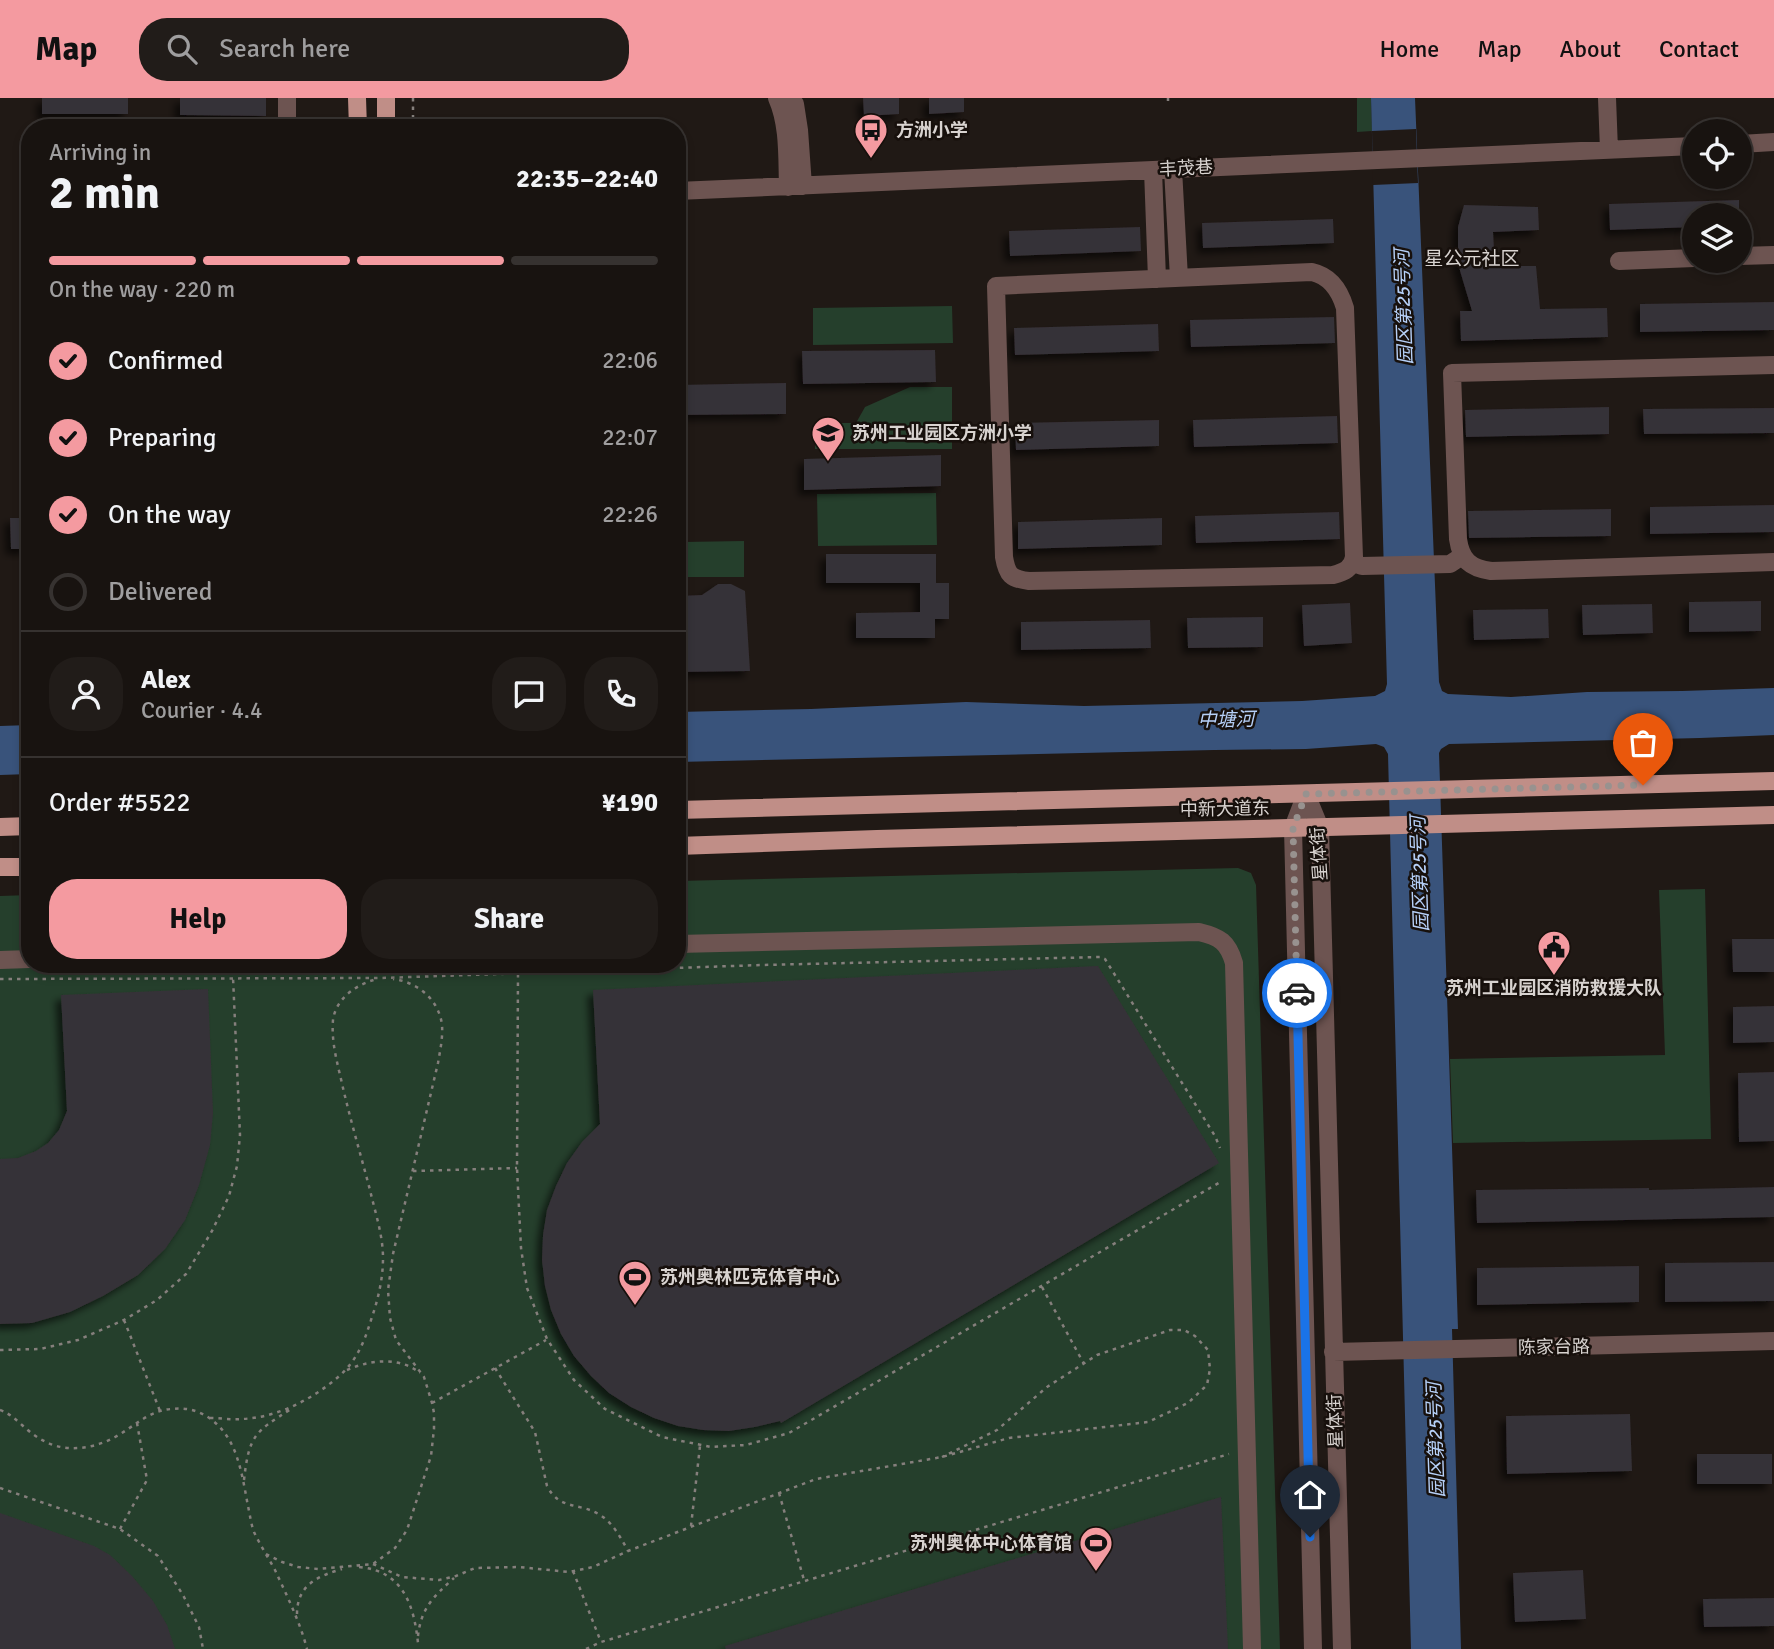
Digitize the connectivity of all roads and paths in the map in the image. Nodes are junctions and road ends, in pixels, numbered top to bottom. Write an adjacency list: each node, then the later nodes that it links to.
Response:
1 (287, 98): 7 (street)
2 (358, 98): 8 (main road)
3 (386, 98): 9 (main road)
4 (413, 98): 10 (path)
5 (1607, 98): 14 (street)
6 (788, 101): 17 (street)
7 (287, 119)
8 (358, 119)
9 (386, 119)
10 (413, 119)
11 (1774, 142): 12 (street)
12 (1752, 143)
13 (1682, 147): 14 (street, 丰茂巷)
14 (1609, 150): 15 (street, 丰茂巷)
15 (1173, 169): 16 (street, 丰茂巷); 23 (street)
16 (1153, 170): 17 (street, 丰茂巷); 24 (street)
17 (795, 186): 18 (street, 丰茂巷)
18 (686, 191)
19 (1774, 255): 20 (street)
20 (1752, 256)
21 (1682, 258): 22 (street)
22 (1619, 261)
23 (1179, 278): 24 (street); 28 (street)
24 (1157, 279): 28 (street)
25 (1774, 365): 26 (street)
26 (1462, 556): 27 (street); 28 (street)
27 (1774, 562)
28 (1353, 563)
29 (1774, 781): 30 (main road, 中新大道东)
30 (1306, 794): 31 (main road, 中新大道东); 35 (street, 星体街); 36 (street, 星体街)
31 (686, 810)
32 (1774, 815): 36 (main road, 中新大道东)
33 (21, 826): 34 (main road)
34 (0, 827)
35 (1293, 828): 36 (main road, 中新大道东); 37 (main road, 中新大道东); 92 (street, 星体街)
36 (1320, 828): 58 (street, 星体街)
37 (686, 846)
38 (21, 866): 39 (main road)
39 (0, 867)
40 (686, 944): 91 (street)
41 (21, 959): 42 (street)
42 (0, 960)
43 (686, 968): 49 (path)
44 (545, 973): 45 (path)
45 (518, 974): 47 (path); 50 (path)
46 (233, 977): 47 (path); 48 (path); 54 (path)
47 (382, 978): 51 (path); 61 (path)
48 (0, 979)
49 (1221, 1150)
50 (517, 1168): 51 (path); 55 (path)
51 (413, 1171): 62 (path)
52 (1223, 1180): 53 (path)
53 (1042, 1287): 59 (path); 69 (path)
54 (124, 1320): 57 (path); 66 (path)
55 (547, 1339): 60 (path); 69 (path)
56 (1774, 1341): 58 (street, 陈家台路)
57 (0, 1350)
58 (1333, 1352): 93 (street, 星体街)
59 (1084, 1364): 71 (path); 71 (path)
60 (495, 1368): 63 (path); 77 (path)
61 (347, 1370): 62 (path); 64 (path)
62 (423, 1376): 63 (path)
63 (432, 1403): 79 (path)
64 (297, 1405): 67 (path); 72 (path)
65 (0, 1410): 68 (path)
66 (160, 1411): 67 (path); 68 (path)
67 (210, 1418): 72 (path)
68 (137, 1423): 76 (path)
69 (700, 1445): 75 (path)
70 (1229, 1454): 83 (path)
71 (942, 1457): 74 (path)
72 (244, 1482): 78 (path)
73 (0, 1488): 76 (path)
74 (779, 1493): 75 (path); 83 (path)
75 (691, 1527): 77 (path)
76 (120, 1529): 87 (path)
77 (628, 1551): 81 (path)
78 (266, 1554): 80 (path); 84 (path)
79 (373, 1564): 80 (path); 82 (path)
80 (349, 1567): 84 (path); 86 (path)
81 (573, 1571): 82 (path); 85 (path)
82 (456, 1576): 86 (path)
83 (804, 1580): 85 (path)
84 (297, 1617): 88 (path)
85 (601, 1642): 90 (path)
86 (418, 1643): 89 (path)
87 (204, 1649)
88 (307, 1649)
89 (418, 1649)
90 (586, 1649)
91 (1252, 1649)
92 (1313, 1649)
93 (1342, 1649)

